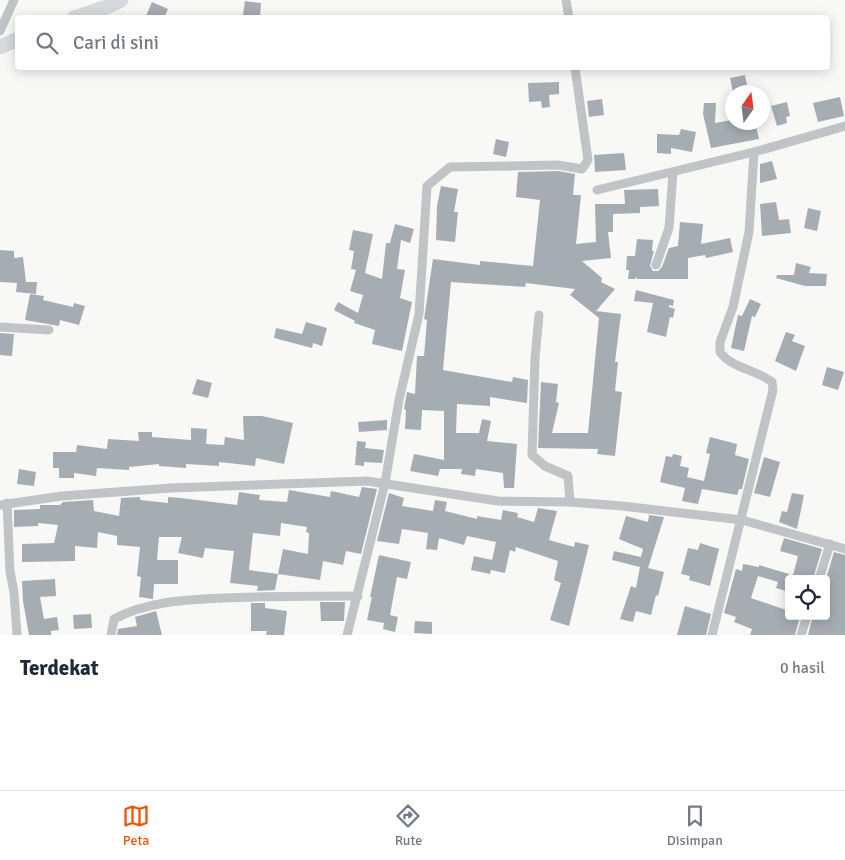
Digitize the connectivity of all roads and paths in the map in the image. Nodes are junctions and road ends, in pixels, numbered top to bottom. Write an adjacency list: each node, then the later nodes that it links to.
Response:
1 (14, 0): 6 (street)
2 (120, 0): 4 (main road)
3 (566, 0): 5 (street)
4 (83, 15)
5 (568, 15)
6 (0, 31)
7 (15, 40): 8 (main road)
8 (0, 47)
9 (575, 70): 18 (street)
10 (845, 126): 11 (street)
11 (754, 152): 12 (street); 21 (street)
12 (674, 172): 13 (street); 14 (street)
13 (597, 190)
14 (656, 265)
15 (539, 315): 19 (street)
16 (0, 327): 17 (street)
17 (49, 330)
18 (386, 483): 19 (street); 20 (street); 25 (street)
19 (570, 502): 21 (street)
20 (3, 504): 27 (street)
21 (742, 520): 22 (street); 30 (street)
22 (830, 544): 23 (street); 24 (street)
23 (845, 549)
24 (820, 575)
25 (358, 596): 28 (street); 29 (street)
26 (806, 620): 31 (street)
27 (16, 635)
28 (111, 635)
29 (347, 635)
30 (712, 635)
31 (800, 635)

